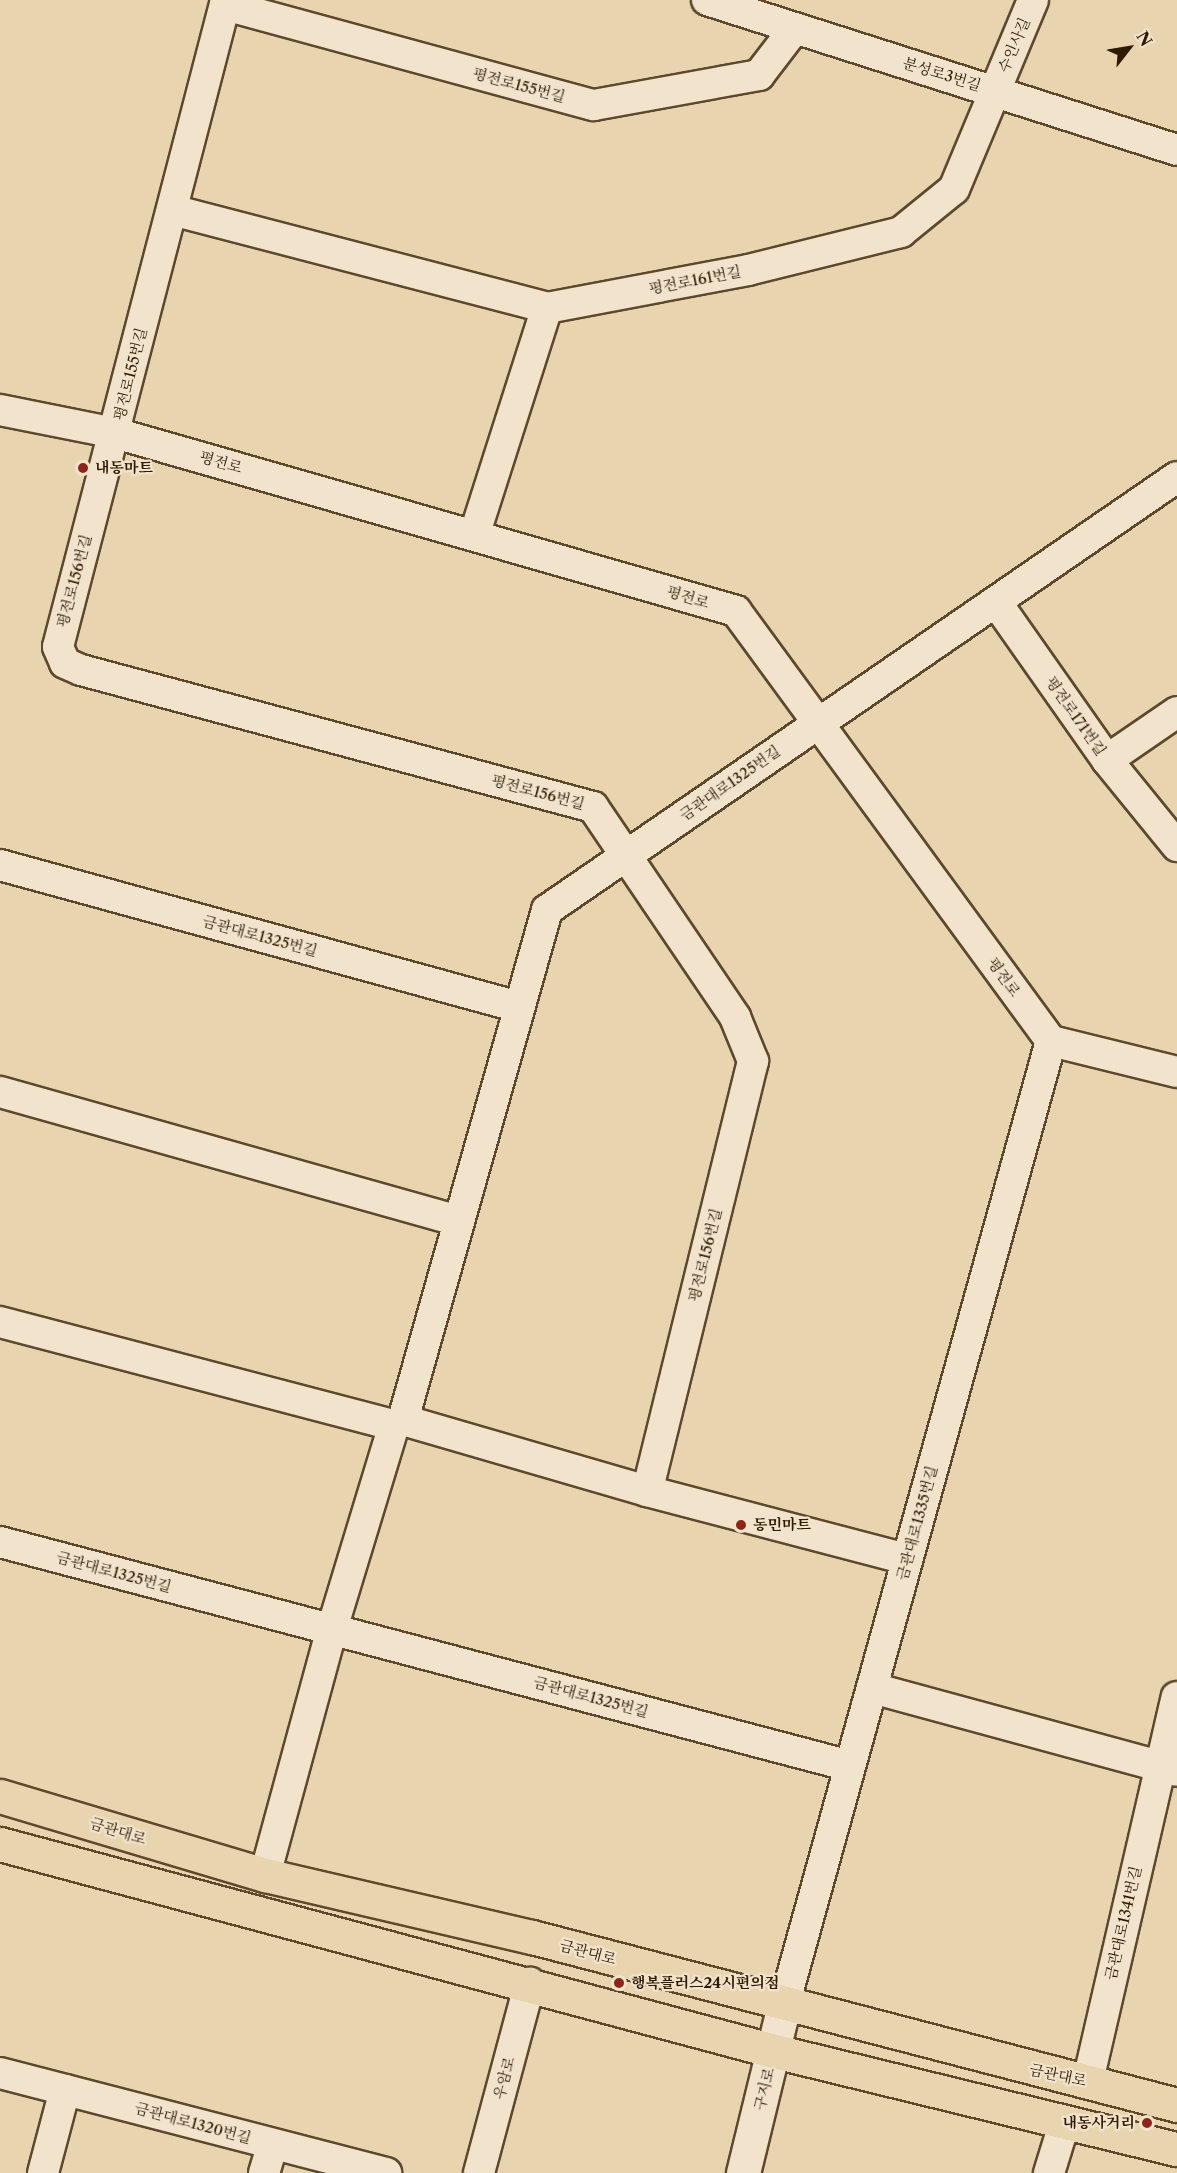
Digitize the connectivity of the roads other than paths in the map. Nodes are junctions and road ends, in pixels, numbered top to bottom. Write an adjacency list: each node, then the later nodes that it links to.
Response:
1 (707, 0): 4 (street, 분성로3번길)
2 (1033, 0): 5 (street, 수인사길)
3 (226, 3): 4 (street, 평전로155번길); 7 (street, 평전로155번길)
4 (795, 28): 5 (street, 분성로3번길)
5 (995, 90): 6 (street, 분성로3번길); 8 (street, 평전로161번길)
6 (1177, 150)
7 (172, 210): 8 (street); 10 (street, 평전로155번길)
8 (547, 308): 12 (street)
9 (0, 410): 10 (street, 평전로)
10 (115, 433): 12 (street, 평전로); 18 (street, 평전로156번길)
11 (1177, 477): 13 (street)
12 (475, 533): 15 (street, 평전로)
13 (996, 602): 15 (street); 16 (street, 평전로171번길)
14 (1177, 712): 16 (street, 평전로171번길)
15 (819, 721): 18 (street, 금관대로1325번길); 21 (street, 평전로)
16 (1107, 760): 17 (street)
17 (1177, 846)
18 (625, 857): 20 (street, 금관대로1325번길); 27 (street, 평전로156번길)
19 (0, 865): 20 (street, 금관대로1325번길)
20 (519, 1007): 24 (street, 금관대로1325번길)
21 (1051, 1041): 22 (street); 29 (street, 금관대로1335번길)
22 (1177, 1072)
23 (0, 1092): 24 (street)
24 (458, 1221): 26 (street, 금관대로1325번길)
25 (0, 1322): 26 (street)
26 (398, 1423): 27 (street); 30 (street, 금관대로1325번길)
27 (647, 1491): 29 (street)
28 (0, 1542): 30 (street, 금관대로1325번길)
29 (907, 1559): 31 (street, 금관대로1335번길)
30 (332, 1629): 33 (street, 금관대로1325번길); 37 (street, 금관대로1325번길)
31 (872, 1688): 33 (street, 금관대로1335번길); 34 (street)
32 (1177, 1696): 34 (street, 금관대로1341번길)
33 (850, 1766): 39 (street, 금관대로1335번길)
34 (1168, 1768): 42 (street, 금관대로1341번길)
35 (0, 1796): 37 (main road, 금관대로)
36 (0, 1844): 38 (main road)
37 (264, 1875): 39 (main road, 금관대로)
38 (530, 1983): 40 (main road); 51 (street, 우암로)
39 (784, 2005): 40 (main road, 구지로); 42 (main road, 금관대로)
40 (774, 2051): 45 (main road); 52 (main road, 구지로)
41 (0, 2073): 43 (street, 금관대로1320번길)
42 (1088, 2081): 44 (main road, 금관대로)
43 (65, 2090): 46 (street, 금관대로1320번길); 48 (street)
44 (1177, 2105)
45 (1065, 2121): 47 (main road); 53 (street)
46 (273, 2144): 49 (street); 50 (street, 금관대로1320번길)
47 (1177, 2149)
48 (43, 2173)
49 (264, 2173)
50 (386, 2173)
51 (479, 2173)
52 (742, 2173)
53 (1049, 2173)

